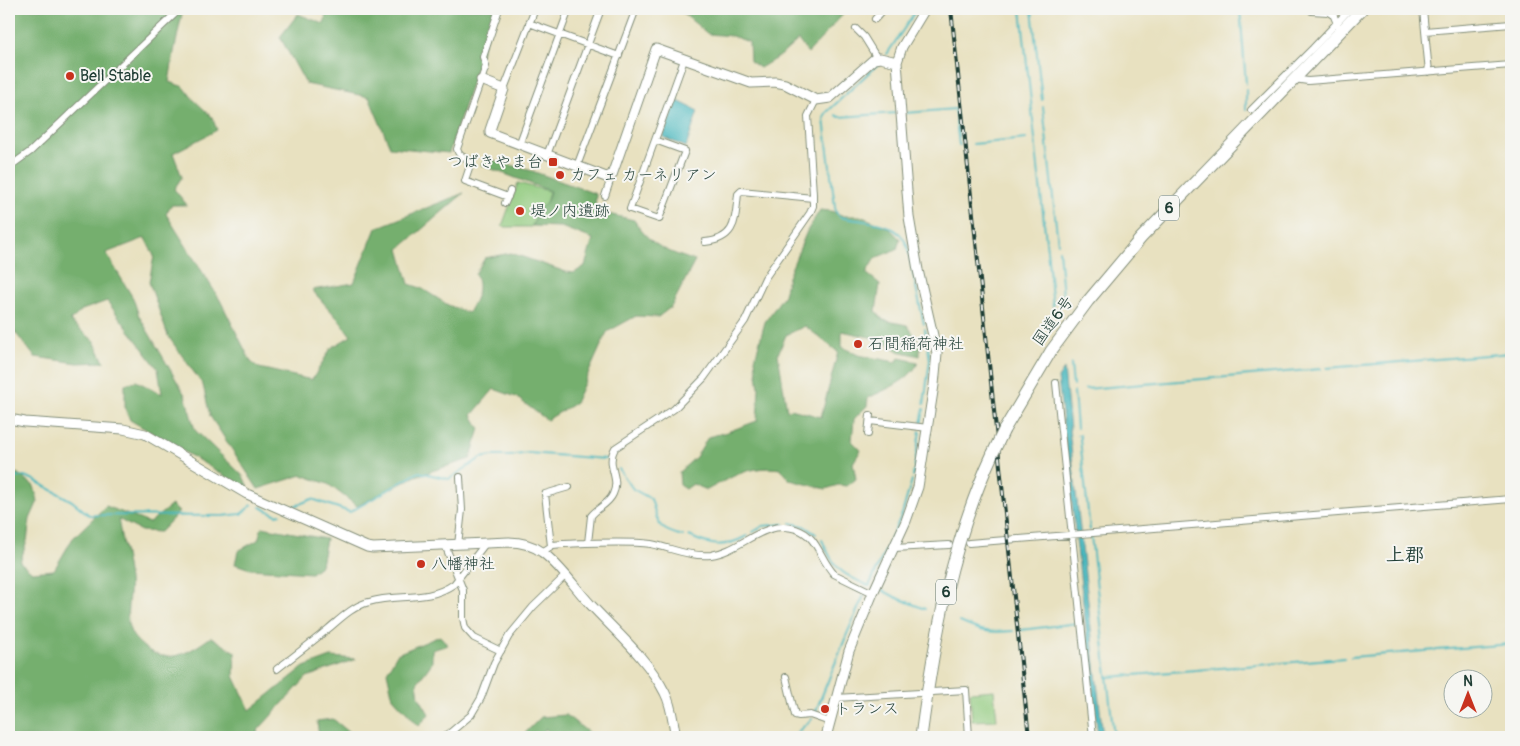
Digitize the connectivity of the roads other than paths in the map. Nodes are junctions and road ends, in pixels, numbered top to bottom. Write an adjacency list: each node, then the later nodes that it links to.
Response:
1 (180, 9): 37 (street)
2 (499, 9): 29 (street)
3 (534, 9): 15 (street)
4 (569, 9): 20 (street)
5 (601, 9): 21 (street)
6 (636, 9): 22 (street)
7 (884, 9): 14 (street)
8 (925, 9): 25 (street)
9 (1350, 9): 17 (street)
10 (1362, 9): 17 (highway, 国道6号 / 6)
11 (1424, 9): 19 (street)
12 (1312, 11): 13 (street)
13 (1332, 12): 17 (street)
14 (875, 19)
15 (529, 23): 20 (street); 30 (street)
16 (1511, 24): 19 (street)
17 (1338, 27): 28 (highway, 国道6号 / 6); 32 (street)
18 (856, 29): 23 (street)
19 (1426, 31): 27 (street)
20 (560, 34): 21 (street); 34 (street)
21 (588, 45): 22 (street); 35 (street)
22 (619, 56): 36 (street)
23 (877, 58): 25 (street); 31 (street)
24 (684, 60): 31 (street); 33 (street); 38 (street)
25 (897, 62): 45 (street)
26 (1511, 65): 27 (street)
27 (1429, 72): 28 (street)
28 (1294, 79): 73 (highway, 国道6号 / 6, bridge)
29 (481, 80): 30 (street); 40 (street)
30 (504, 89): 34 (street)
31 (816, 100): 41 (street)
32 (1251, 110)
33 (655, 140): 33 (street)
34 (519, 145): 35 (street)
35 (547, 155): 36 (street)
36 (578, 166): 38 (street)
37 (9, 167)
38 (612, 175): 39 (street)
39 (605, 196)
40 (508, 197)
41 (813, 198): 42 (street); 51 (street)
42 (705, 242)
43 (1056, 384): 50 (street)
44 (9, 419): 54 (street)
45 (928, 428): 46 (street); 58 (street)
46 (868, 434)
47 (460, 477): 55 (street)
48 (569, 488): 57 (street)
49 (1511, 499): 50 (street)
50 (1076, 534): 52 (street); 75 (street)
51 (588, 543): 57 (street); 62 (street)
52 (968, 543)
53 (485, 544): 55 (street); 59 (street); 61 (street)
54 (445, 545): 55 (street); 61 (street)
55 (458, 545)
56 (949, 545): 58 (street)
57 (551, 546): 59 (street)
58 (894, 548): 62 (street)
59 (542, 552): 60 (street)
60 (565, 576): 63 (street); 71 (street)
61 (458, 579): 63 (street); 64 (street)
62 (873, 592): 68 (street)
63 (501, 651): 70 (street)
64 (276, 669)
65 (786, 677): 69 (street)
66 (932, 692): 74 (street)
67 (920, 693): 68 (street)
68 (836, 698): 69 (street)
69 (830, 722): 72 (street)
70 (445, 737)
71 (676, 737)
72 (826, 737)
73 (921, 737)
74 (969, 737)
75 (1092, 737)

